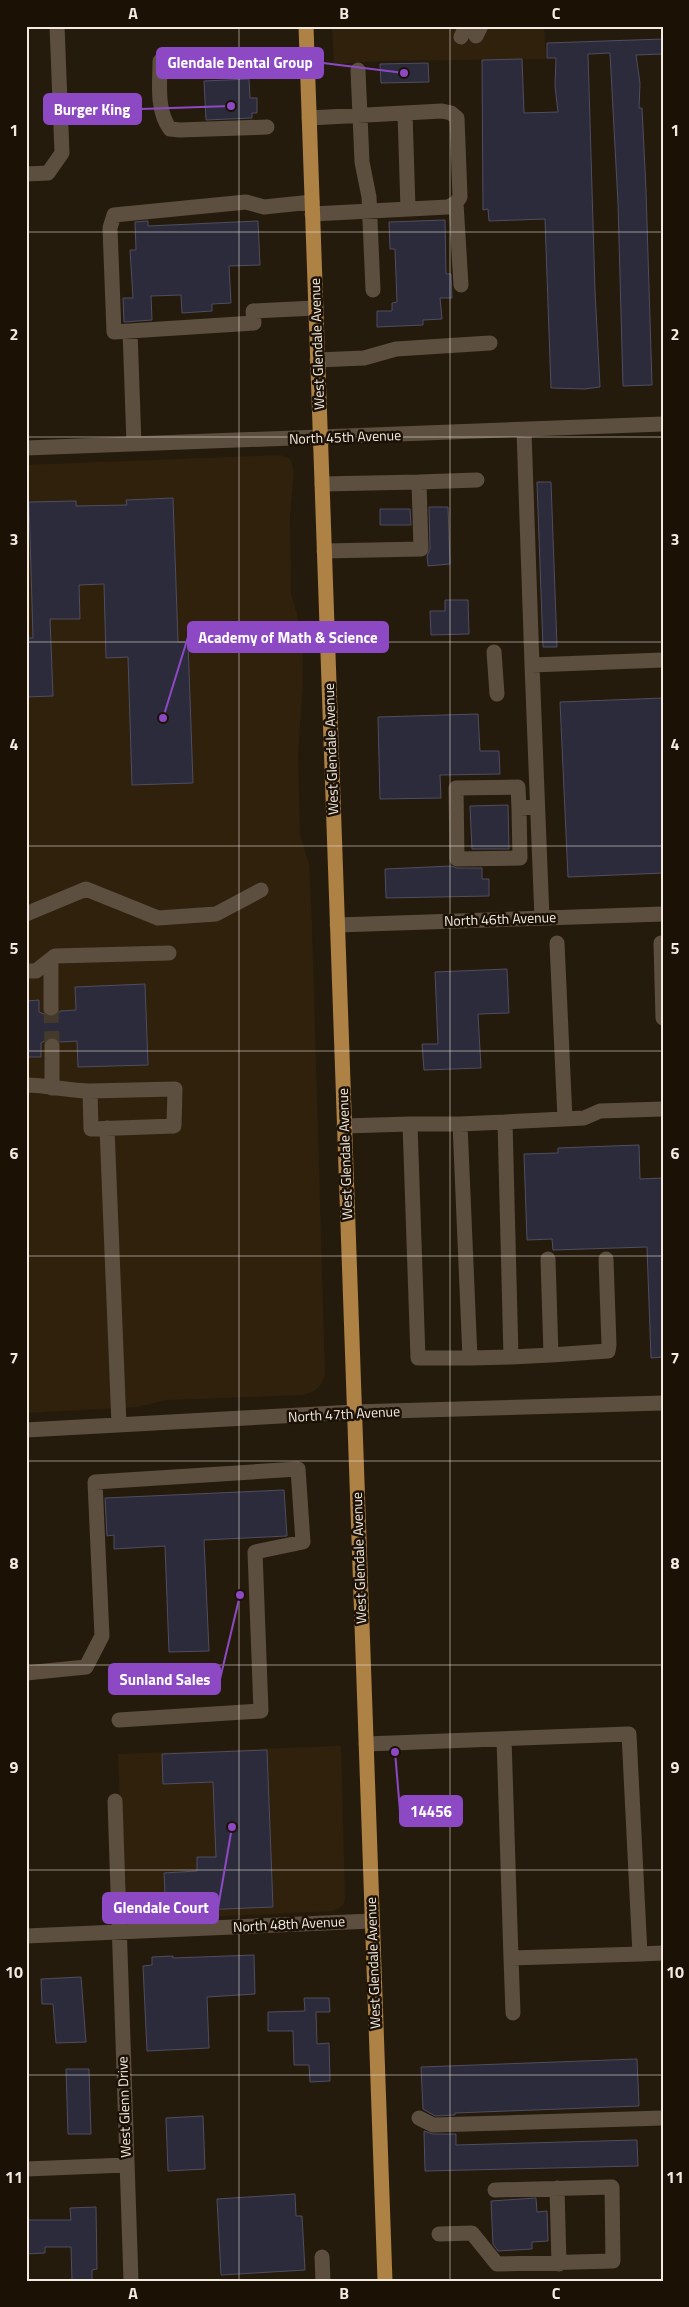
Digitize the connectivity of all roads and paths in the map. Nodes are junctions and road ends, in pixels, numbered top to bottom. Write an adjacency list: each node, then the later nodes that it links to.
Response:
1 (57, 26): 9 (street)
2 (306, 26): 7 (main road, West Glendale Avenue)
3 (160, 61): 8 (street)
4 (358, 70): 6 (street)
5 (405, 113): 6 (street); 10 (street); 12 (street)
6 (360, 115): 7 (street); 13 (street)
7 (309, 118): 11 (main road, West Glendale Avenue)
8 (267, 127)
9 (26, 174)
10 (456, 203): 12 (street); 14 (street)
11 (312, 208): 13 (street); 16 (main road, West Glendale Avenue); 17 (street)
12 (408, 209): 13 (street)
13 (370, 211): 15 (street)
14 (461, 285)
15 (373, 290)
16 (316, 308): 17 (street); 19 (main road, West Glendale Avenue)
17 (130, 331): 23 (street)
18 (490, 342): 19 (street)
19 (317, 360): 22 (main road, West Glendale Avenue)
20 (663, 424): 21 (street, North 45th Avenue)
21 (524, 431): 22 (street, North 45th Avenue); 31 (street)
22 (320, 438): 23 (street, North 45th Avenue); 27 (main road, West Glendale Avenue)
23 (134, 444): 24 (street, North 45th Avenue)
24 (26, 448)
25 (477, 480): 26 (street)
26 (419, 482): 27 (street); 28 (street)
27 (322, 484): 28 (main road, West Glendale Avenue)
28 (324, 551): 39 (main road, West Glendale Avenue)
29 (494, 652): 32 (street)
30 (663, 660): 31 (street)
31 (532, 665): 33 (street)
32 (497, 694)
33 (537, 807): 34 (street); 38 (street)
34 (519, 808): 34 (street)
35 (261, 890): 36 (street)
36 (26, 914)
37 (663, 914): 38 (street, North 46th Avenue)
38 (542, 918): 39 (street, North 46th Avenue)
39 (337, 925): 56 (main road, West Glendale Avenue)
40 (661, 942): 46 (street)
41 (557, 943): 52 (street)
42 (169, 953): 43 (street)
43 (51, 959): 44 (street); 45 (street)
44 (26, 971)
45 (51, 1008)
46 (663, 1018)
47 (52, 1046): 49 (street)
48 (26, 1086): 49 (street)
49 (52, 1088): 50 (street)
50 (90, 1091): 57 (street); 57 (street)
51 (663, 1109): 52 (street)
52 (565, 1119): 53 (street)
53 (505, 1122): 55 (street); 61 (street)
54 (410, 1124): 55 (street); 56 (street); 62 (street)
55 (460, 1124): 62 (street)
56 (344, 1126): 64 (main road, West Glendale Avenue)
57 (107, 1128): 65 (street)
58 (548, 1259): 60 (street)
59 (606, 1259): 60 (street)
60 (551, 1355): 61 (street)
61 (511, 1357): 62 (street)
62 (470, 1358)
63 (663, 1404): 64 (street, North 47th Avenue)
64 (354, 1412): 65 (street, North 47th Avenue); 70 (main road, West Glendale Avenue)
65 (119, 1425): 66 (street, North 47th Avenue)
66 (26, 1430)
67 (26, 1673): 68 (street)
68 (119, 1720)
69 (504, 1739): 70 (street); 76 (street); 77 (street)
70 (366, 1744): 72 (main road, West Glendale Avenue)
71 (115, 1801): 73 (street, West Glenn Drive)
72 (372, 1920): 73 (street, North 48th Avenue); 90 (main road, West Glendale Avenue)
73 (118, 1932): 74 (street, North 48th Avenue); 81 (street, West Glenn Drive)
74 (26, 1936)
75 (663, 1953): 76 (street)
76 (640, 1954): 77 (street)
77 (511, 1958): 78 (street)
78 (513, 2013)
79 (419, 2118): 80 (street)
80 (663, 2118)
81 (126, 2165): 82 (street); 88 (street, West Glenn Drive)
82 (26, 2169)
83 (557, 2188): 84 (street); 87 (street); 87 (street)
84 (495, 2190)
85 (439, 2234): 87 (street)
86 (322, 2256): 89 (street)
87 (559, 2264)
88 (131, 2281)
89 (323, 2281)
90 (385, 2281)

